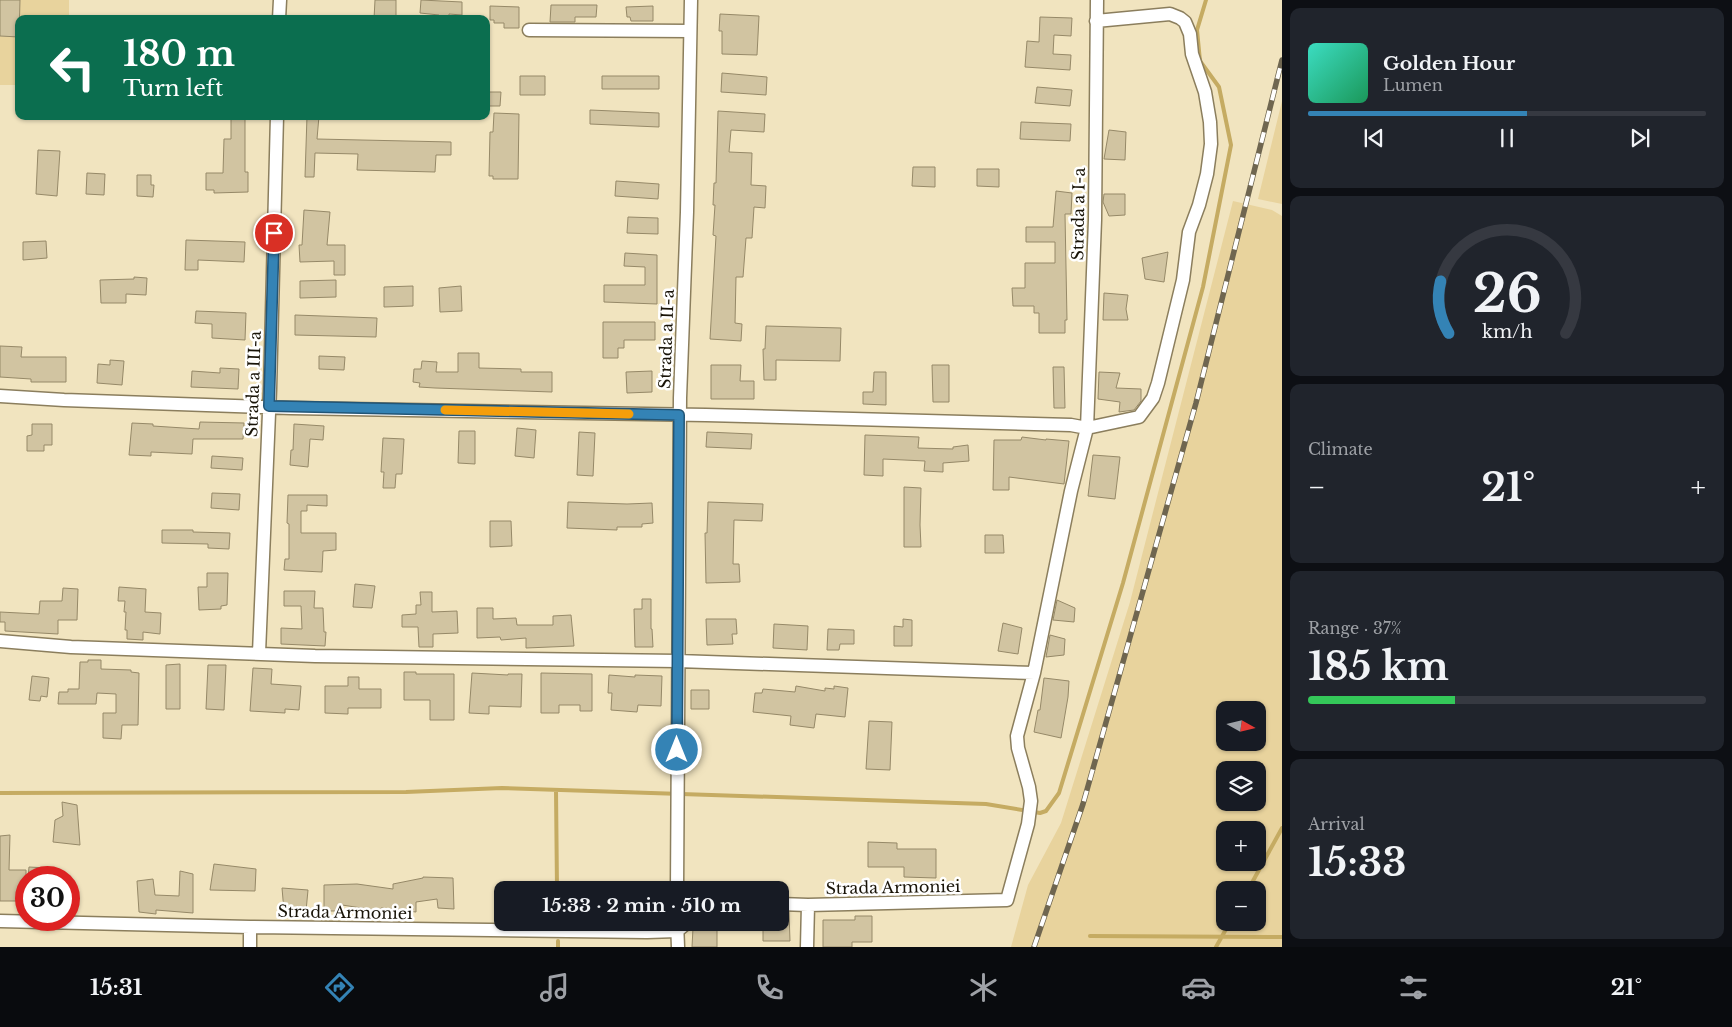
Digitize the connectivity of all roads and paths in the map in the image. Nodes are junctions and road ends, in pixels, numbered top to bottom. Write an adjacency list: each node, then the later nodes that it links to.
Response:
1 (280, 0): 4 (street)
2 (691, 0): 7 (street, Strada a II-a)
3 (1097, 0): 5 (street, Strada a I-a)
4 (280, 15)
5 (1096, 21): 12 (street, Strada a I-a); 12 (street)
6 (529, 30): 7 (street)
7 (690, 31): 11 (street, Strada a II-a)
8 (277, 120): 10 (street, Strada a III-a)
9 (0, 396): 10 (street)
10 (269, 406): 11 (street); 14 (street, Strada a III-a)
11 (679, 415): 12 (street); 15 (street, Strada a II-a)
12 (1087, 428): 16 (street, Strada a I-a)
13 (0, 641): 14 (street)
14 (259, 654): 15 (street)
15 (678, 661): 16 (street); 17 (street, Strada a II-a)
16 (1034, 673): 18 (street, Strada a I-a)
17 (677, 881)
18 (1007, 900): 20 (street, Strada Armoniei)
19 (789, 905): 20 (street, Strada Armoniei)
20 (808, 906): 29 (street)
21 (0, 921): 22 (street, Strada Armoniei)
22 (250, 927): 23 (street, Strada Armoniei); 27 (street)
23 (494, 930)
24 (568, 931): 25 (street, Strada Armoniei)
25 (653, 931)
26 (677, 931): 28 (street)
27 (250, 947)
28 (678, 947)
29 (807, 947)

